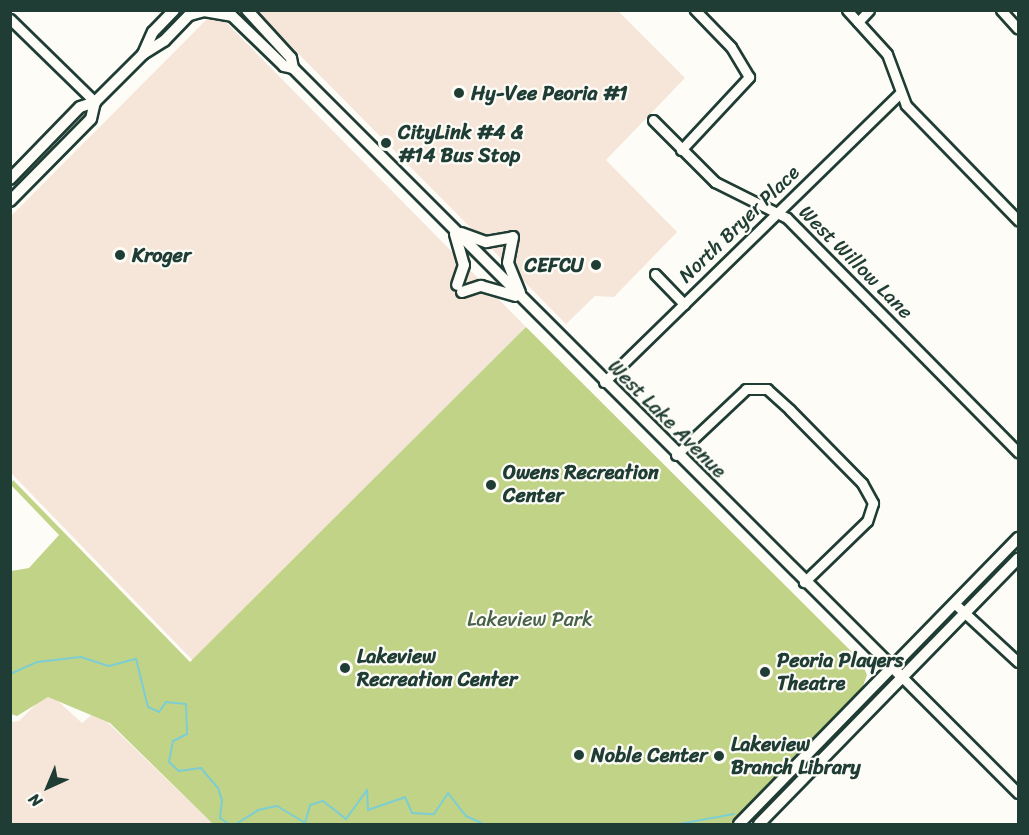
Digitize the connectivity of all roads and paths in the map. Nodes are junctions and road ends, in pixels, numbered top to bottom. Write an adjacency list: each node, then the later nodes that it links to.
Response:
1 (174, 10): 12 (main road)
2 (247, 10): 13 (main road, West Lake Avenue)
3 (695, 10): 17 (street)
4 (847, 10): 10 (street)
5 (869, 10): 10 (street)
6 (1000, 10): 11 (street)
7 (192, 13): 8 (main road); 12 (main road)
8 (229, 13): 13 (main road, West Lake Avenue)
9 (10, 19): 15 (street)
10 (858, 22): 14 (street)
11 (1018, 29)
12 (142, 54): 15 (main road)
13 (293, 68): 22 (main road, West Lake Avenue)
14 (899, 94): 20 (street, North Bryer Place); 21 (street)
15 (95, 102): 18 (main road); 19 (main road)
16 (653, 120): 17 (street, West Willow Lane)
17 (681, 150): 20 (street, West Willow Lane)
18 (10, 179)
19 (10, 201)
20 (778, 211): 25 (street, North Bryer Place); 27 (street, West Willow Lane)
21 (1018, 220)
22 (453, 228): 24 (main road, West Lake Avenue); 24 (main road); 24 (main road)
23 (655, 274): 25 (street)
24 (522, 299): 26 (main road, West Lake Avenue)
25 (684, 304): 26 (street, North Bryer Place)
26 (604, 382): 28 (main road, West Lake Avenue)
27 (1018, 452)
28 (676, 454): 31 (main road, West Lake Avenue); 31 (street)
29 (1018, 538): 32 (main road)
30 (1018, 559): 33 (main road)
31 (804, 582): 35 (main road, West Lake Avenue)
32 (954, 603): 33 (street); 35 (main road)
33 (965, 613): 34 (street); 36 (main road)
34 (1018, 662)
35 (892, 667): 36 (main road, West Lake Avenue); 38 (main road)
36 (902, 677): 37 (street, West Lake Avenue); 39 (main road)
37 (1018, 793)
38 (743, 824)
39 (759, 825)

